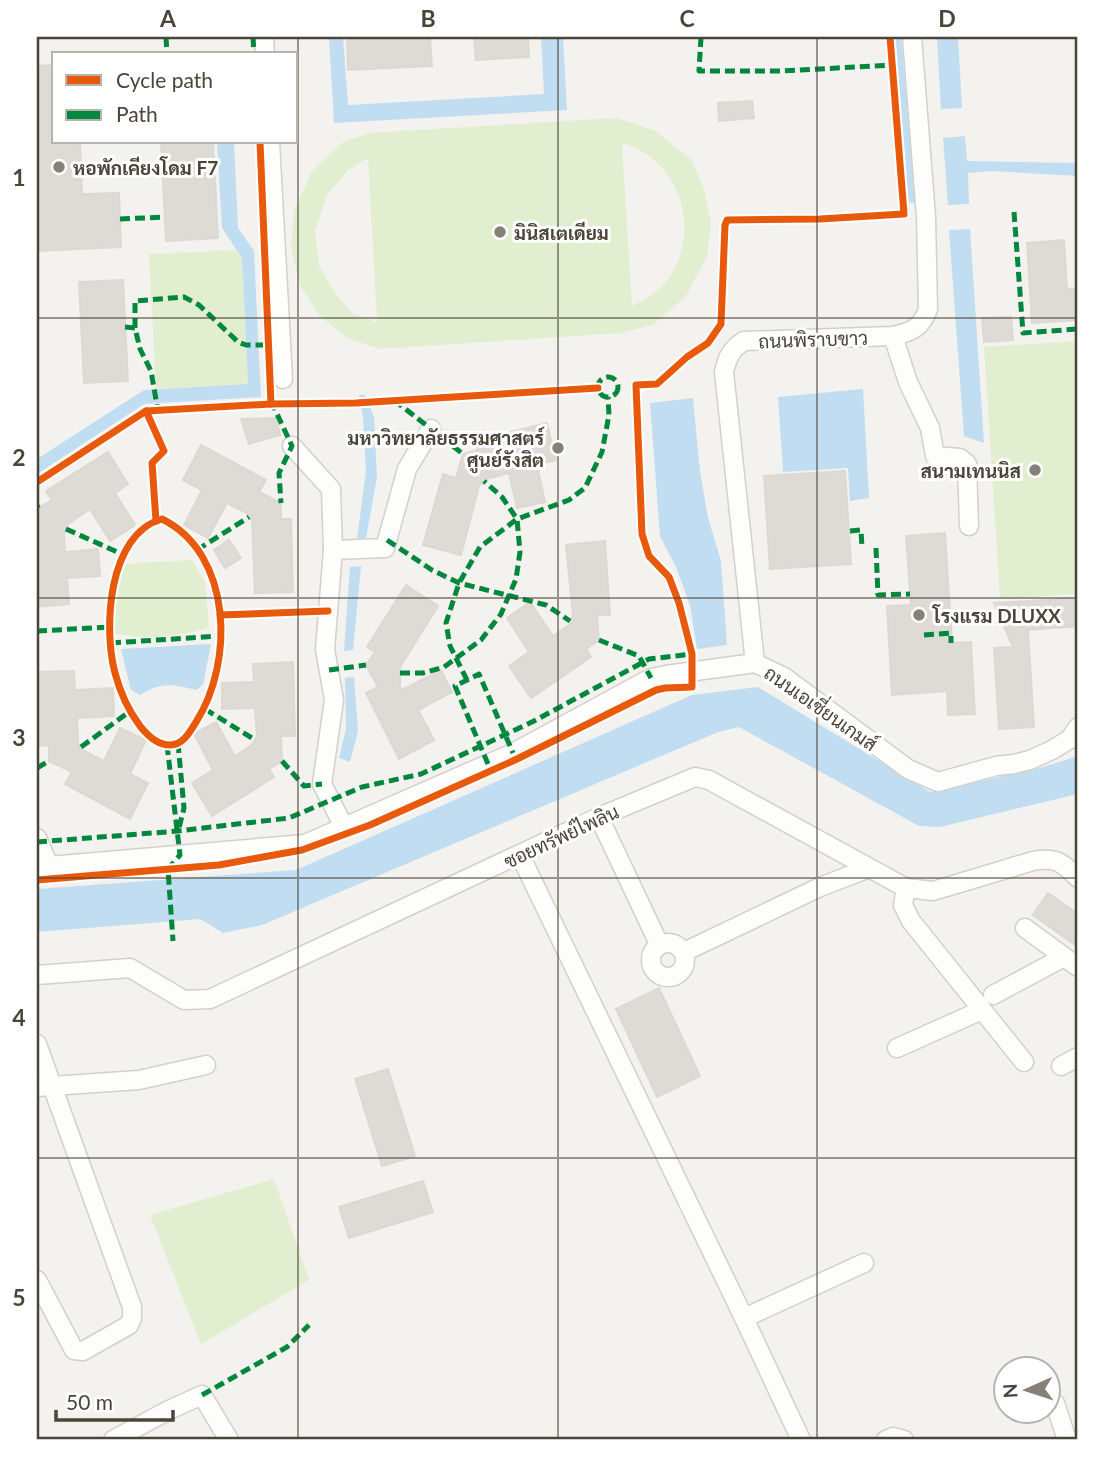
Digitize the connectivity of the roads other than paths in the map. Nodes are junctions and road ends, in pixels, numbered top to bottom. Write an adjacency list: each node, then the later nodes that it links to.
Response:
1 (912, 37): 3 (street, ถนนพิราบขาว)
2 (270, 144): 4 (street)
3 (893, 336): 7 (street); 9 (street, ถนนพิราบขาว)
4 (283, 379)
5 (431, 429): 8 (street)
6 (292, 446): 8 (street)
7 (970, 526)
8 (332, 550): 12 (street)
9 (755, 663): 10 (street, ถนนเอเซี่ยนเกมส์); 12 (street, ถนนเอเซี่ยนเกมส์)
10 (1078, 727)
11 (599, 817): 14 (street, ซอยทรัพย์ไพลิน); 16 (street, ซอยทรัพย์ไพลิน); 20 (street)
12 (344, 827): 15 (street, ถนนเอเซี่ยนเกมส์)
13 (37, 838): 15 (street)
14 (520, 855): 23 (street, ซอยทรัพย์ไพลิน); 35 (street)
15 (43, 866)
16 (869, 868): 18 (street, ซอยทรัพย์ไพลิน); 21 (street)
17 (1078, 878): 18 (street, ซอยทรัพย์ไพลิน)
18 (906, 888): 25 (street)
19 (1025, 928): 22 (street)
20 (660, 944): 21 (street); 21 (street)
21 (684, 952)
22 (1071, 962): 24 (street)
23 (37, 975)
24 (993, 995)
25 (982, 1010): 27 (street); 29 (street)
26 (37, 1044): 32 (street)
27 (897, 1048)
28 (1078, 1057): 31 (street)
29 (1024, 1062)
30 (206, 1065): 32 (street)
31 (1061, 1066)
32 (45, 1086): 34 (street)
33 (864, 1263): 35 (street)
34 (37, 1280)
35 (744, 1318): 38 (street)
36 (125, 1438): 37 (street)
37 (229, 1440)
38 (801, 1440)
39 (886, 1440): 40 (street)
40 (904, 1440)

